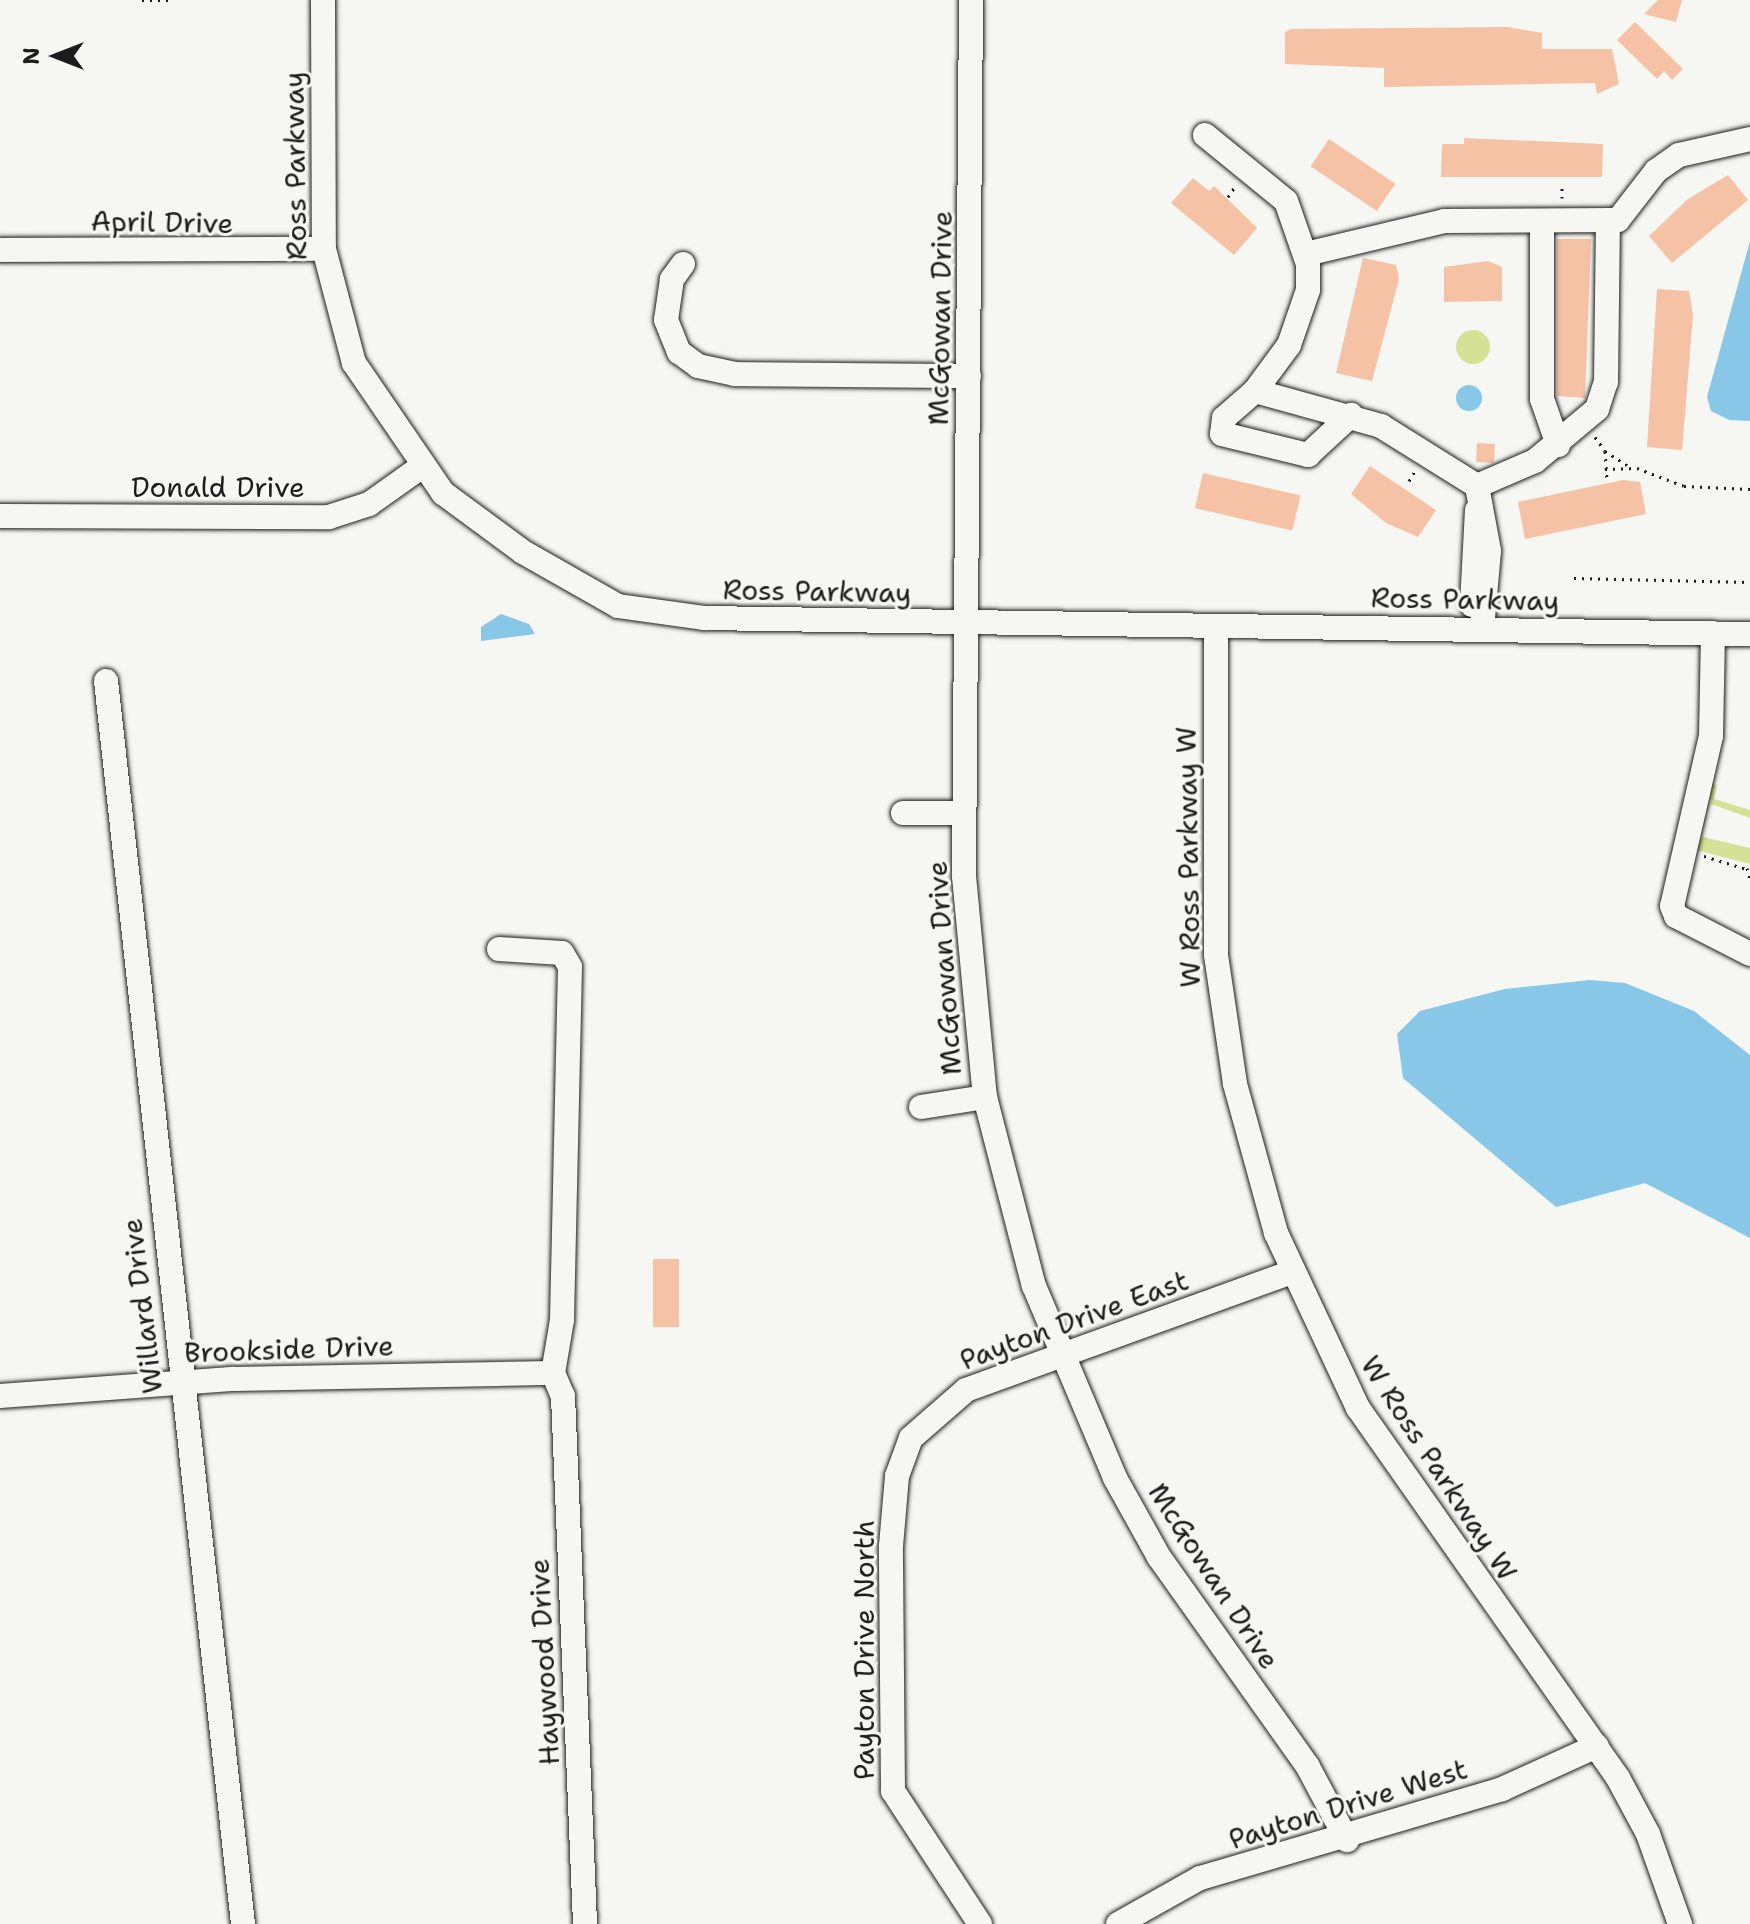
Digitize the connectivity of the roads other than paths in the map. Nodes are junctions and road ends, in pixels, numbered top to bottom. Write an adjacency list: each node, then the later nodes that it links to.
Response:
1 (323, 0): 7 (street, Ross Parkway)
2 (971, 0): 11 (street, McGowan Drive)
3 (1205, 135): 9 (street)
4 (1750, 139): 5 (street)
5 (1613, 220): 6 (street); 14 (street)
6 (1542, 221): 9 (street); 14 (street)
7 (324, 249): 8 (street, April Drive); 15 (street, Ross Parkway)
8 (0, 250)
9 (1306, 254): 12 (street)
10 (683, 264): 11 (street)
11 (969, 376): 18 (street, McGowan Drive)
12 (1255, 391): 13 (street); 13 (street)
13 (1351, 415): 16 (street)
14 (1558, 445): 16 (street)
15 (421, 467): 17 (street, Donald Drive); 18 (street, Ross Parkway)
16 (1478, 493): 20 (street)
17 (0, 516)
18 (967, 622): 19 (street, Ross Parkway); 25 (street, McGowan Drive)
19 (1216, 627): 20 (street, Ross Parkway); 30 (street, W Ross Parkway W)
20 (1479, 629): 21 (street, Ross Parkway)
21 (1713, 633): 22 (street, Ross Parkway); 27 (street)
22 (1750, 634)
23 (106, 681): 33 (street, Willard Drive)
24 (903, 813): 25 (street)
25 (964, 813): 28 (street, McGowan Drive)
26 (499, 949): 32 (street)
27 (1750, 954)
28 (985, 1097): 29 (street); 31 (street, McGowan Drive)
29 (921, 1107)
30 (1292, 1272): 31 (street, Payton Drive East); 36 (street, W Ross Parkway W)
31 (1062, 1355): 35 (street, Payton Drive East); 37 (street, McGowan Drive)
32 (553, 1373): 33 (street, Brookside Drive); 40 (street, Haywood Drive)
33 (181, 1384): 34 (street, Brookside Drive); 39 (street, Willard Drive)
34 (0, 1396)
35 (894, 1504): 38 (street, Payton Drive North)
36 (1597, 1746): 37 (street, Payton Drive West); 42 (street, W Ross Parkway W)
37 (1347, 1840): 41 (street, Payton Drive West)
38 (973, 1921)
39 (243, 1924)
40 (585, 1924)
41 (1118, 1924)
42 (1680, 1924)

